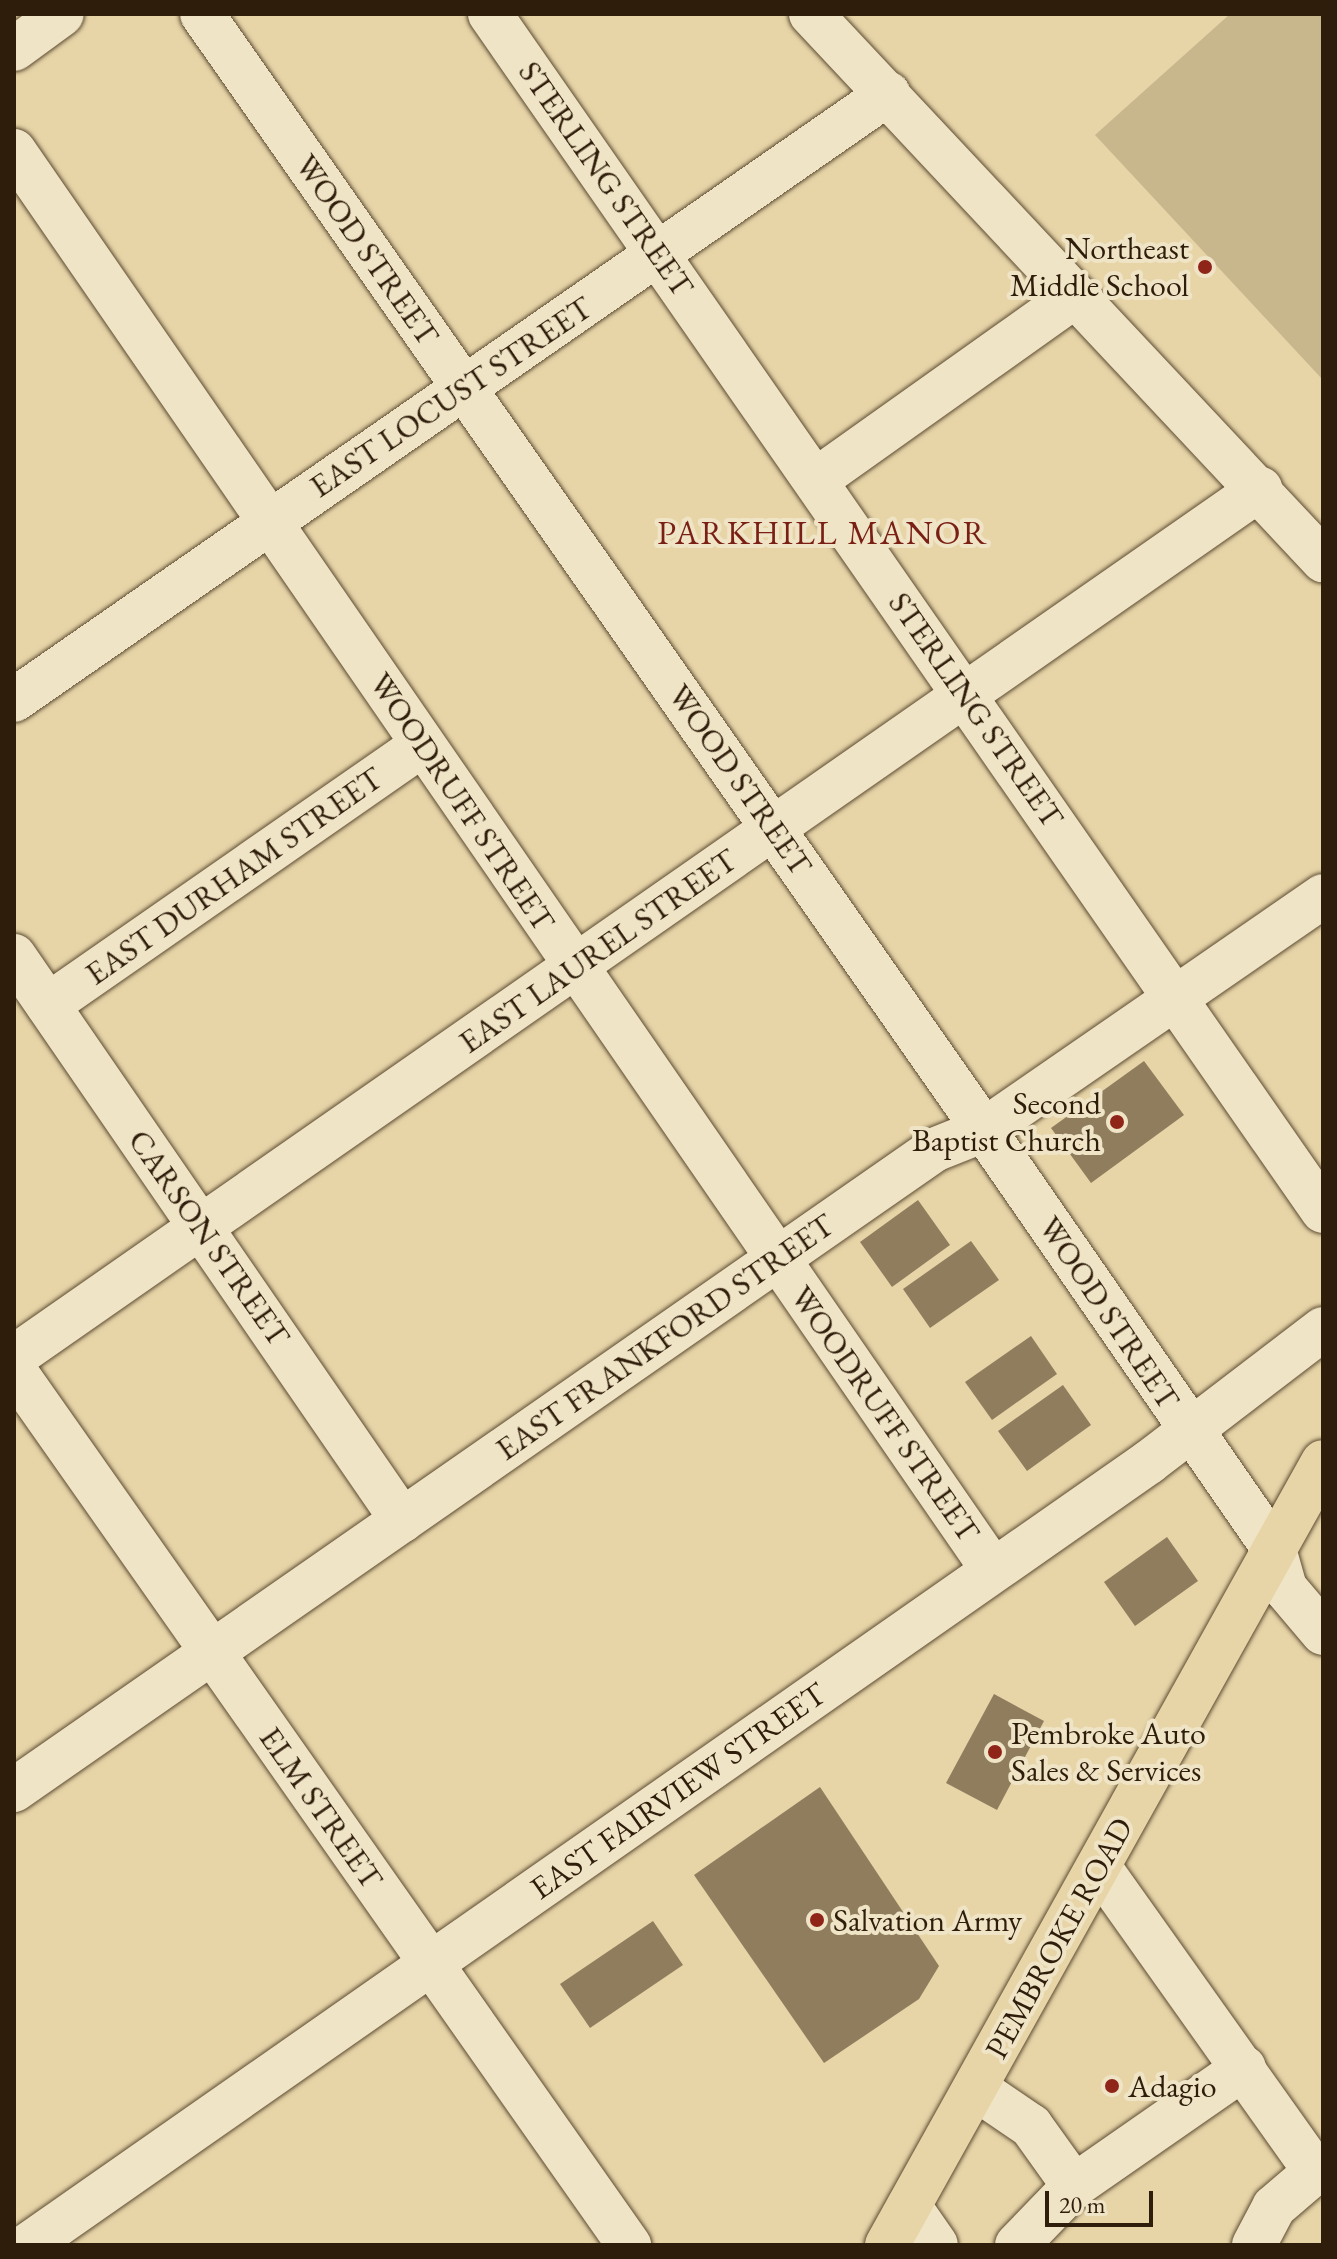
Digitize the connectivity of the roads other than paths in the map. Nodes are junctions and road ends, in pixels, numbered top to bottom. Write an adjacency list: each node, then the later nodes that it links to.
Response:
1 (62, 14): 5 (street)
2 (202, 14): 10 (street, WOOD STREET)
3 (811, 14): 6 (street)
4 (510, 21): 8 (street, STERLING STREET)
5 (14, 49)
6 (888, 94): 8 (street, EAST LOCUST STREET); 9 (street)
7 (14, 151): 13 (street, WOODRUFF STREET)
8 (659, 256): 10 (street, EAST LOCUST STREET); 11 (street, STERLING STREET)
9 (1075, 296): 11 (street); 12 (street)
10 (462, 388): 13 (street, EAST LOCUST STREET); 18 (street, WOOD STREET)
11 (816, 480): 15 (street, STERLING STREET)
12 (1260, 489): 14 (street); 15 (street, EAST LAUREL STREET)
13 (268, 522): 16 (street, EAST LOCUST STREET); 17 (street, WOODRUFF STREET)
14 (1323, 560)
15 (964, 691): 18 (street, EAST LAUREL STREET); 22 (street, STERLING STREET)
16 (14, 700)
17 (419, 747): 21 (street, WOODRUFF STREET); 23 (street, EAST DURHAM STREET)
18 (774, 829): 21 (street, EAST LAUREL STREET); 24 (street, WOOD STREET)
19 (1323, 896): 22 (street, EAST FRANKFORD STREET)
20 (14, 956): 23 (street, CARSON STREET)
21 (574, 967): 26 (street, EAST LAUREL STREET); 27 (street, WOODRUFF STREET)
22 (1175, 1000): 24 (street, EAST FRANKFORD STREET); 25 (street, STERLING STREET)
23 (48, 1005): 26 (street, CARSON STREET)
24 (984, 1130): 27 (street, EAST FRANKFORD STREET); 31 (street, WOOD STREET)
25 (1323, 1211)
26 (202, 1227): 29 (street, EAST LAUREL STREET); 33 (street, CARSON STREET)
27 (778, 1259): 33 (street, EAST FRANKFORD STREET); 35 (street, WOODRUFF STREET)
28 (1323, 1329): 31 (street, EAST FAIRVIEW STREET)
29 (14, 1357)
30 (14, 1370): 37 (street, ELM STREET)
31 (1191, 1432): 34 (street, WOOD STREET); 35 (street, EAST FAIRVIEW STREET)
32 (1323, 1462): 34 (main road, PEMBROKE ROAD)
33 (402, 1520): 37 (street, EAST FRANKFORD STREET)
34 (1274, 1549): 36 (street); 39 (main road, PEMBROKE ROAD)
35 (993, 1570): 40 (street, EAST FAIRVIEW STREET)
36 (1323, 1633)
37 (213, 1651): 38 (street, EAST FRANKFORD STREET); 40 (street, ELM STREET)
38 (14, 1790)
39 (1099, 1867): 41 (street); 42 (main road, PEMBROKE ROAD)
40 (430, 1965): 46 (street, EAST FAIRVIEW STREET); 47 (street, ELM STREET)
41 (1244, 2068): 43 (street); 44 (street)
42 (975, 2088): 44 (street); 45 (main road, PEMBROKE ROAD)
43 (1319, 2167): 51 (street)
44 (1074, 2186): 50 (street)
45 (909, 2206): 48 (main road, PEMBROKE ROAD); 49 (street)
46 (28, 2245)
47 (629, 2245)
48 (887, 2245)
49 (936, 2245)
50 (1017, 2245)
51 (1254, 2245)

